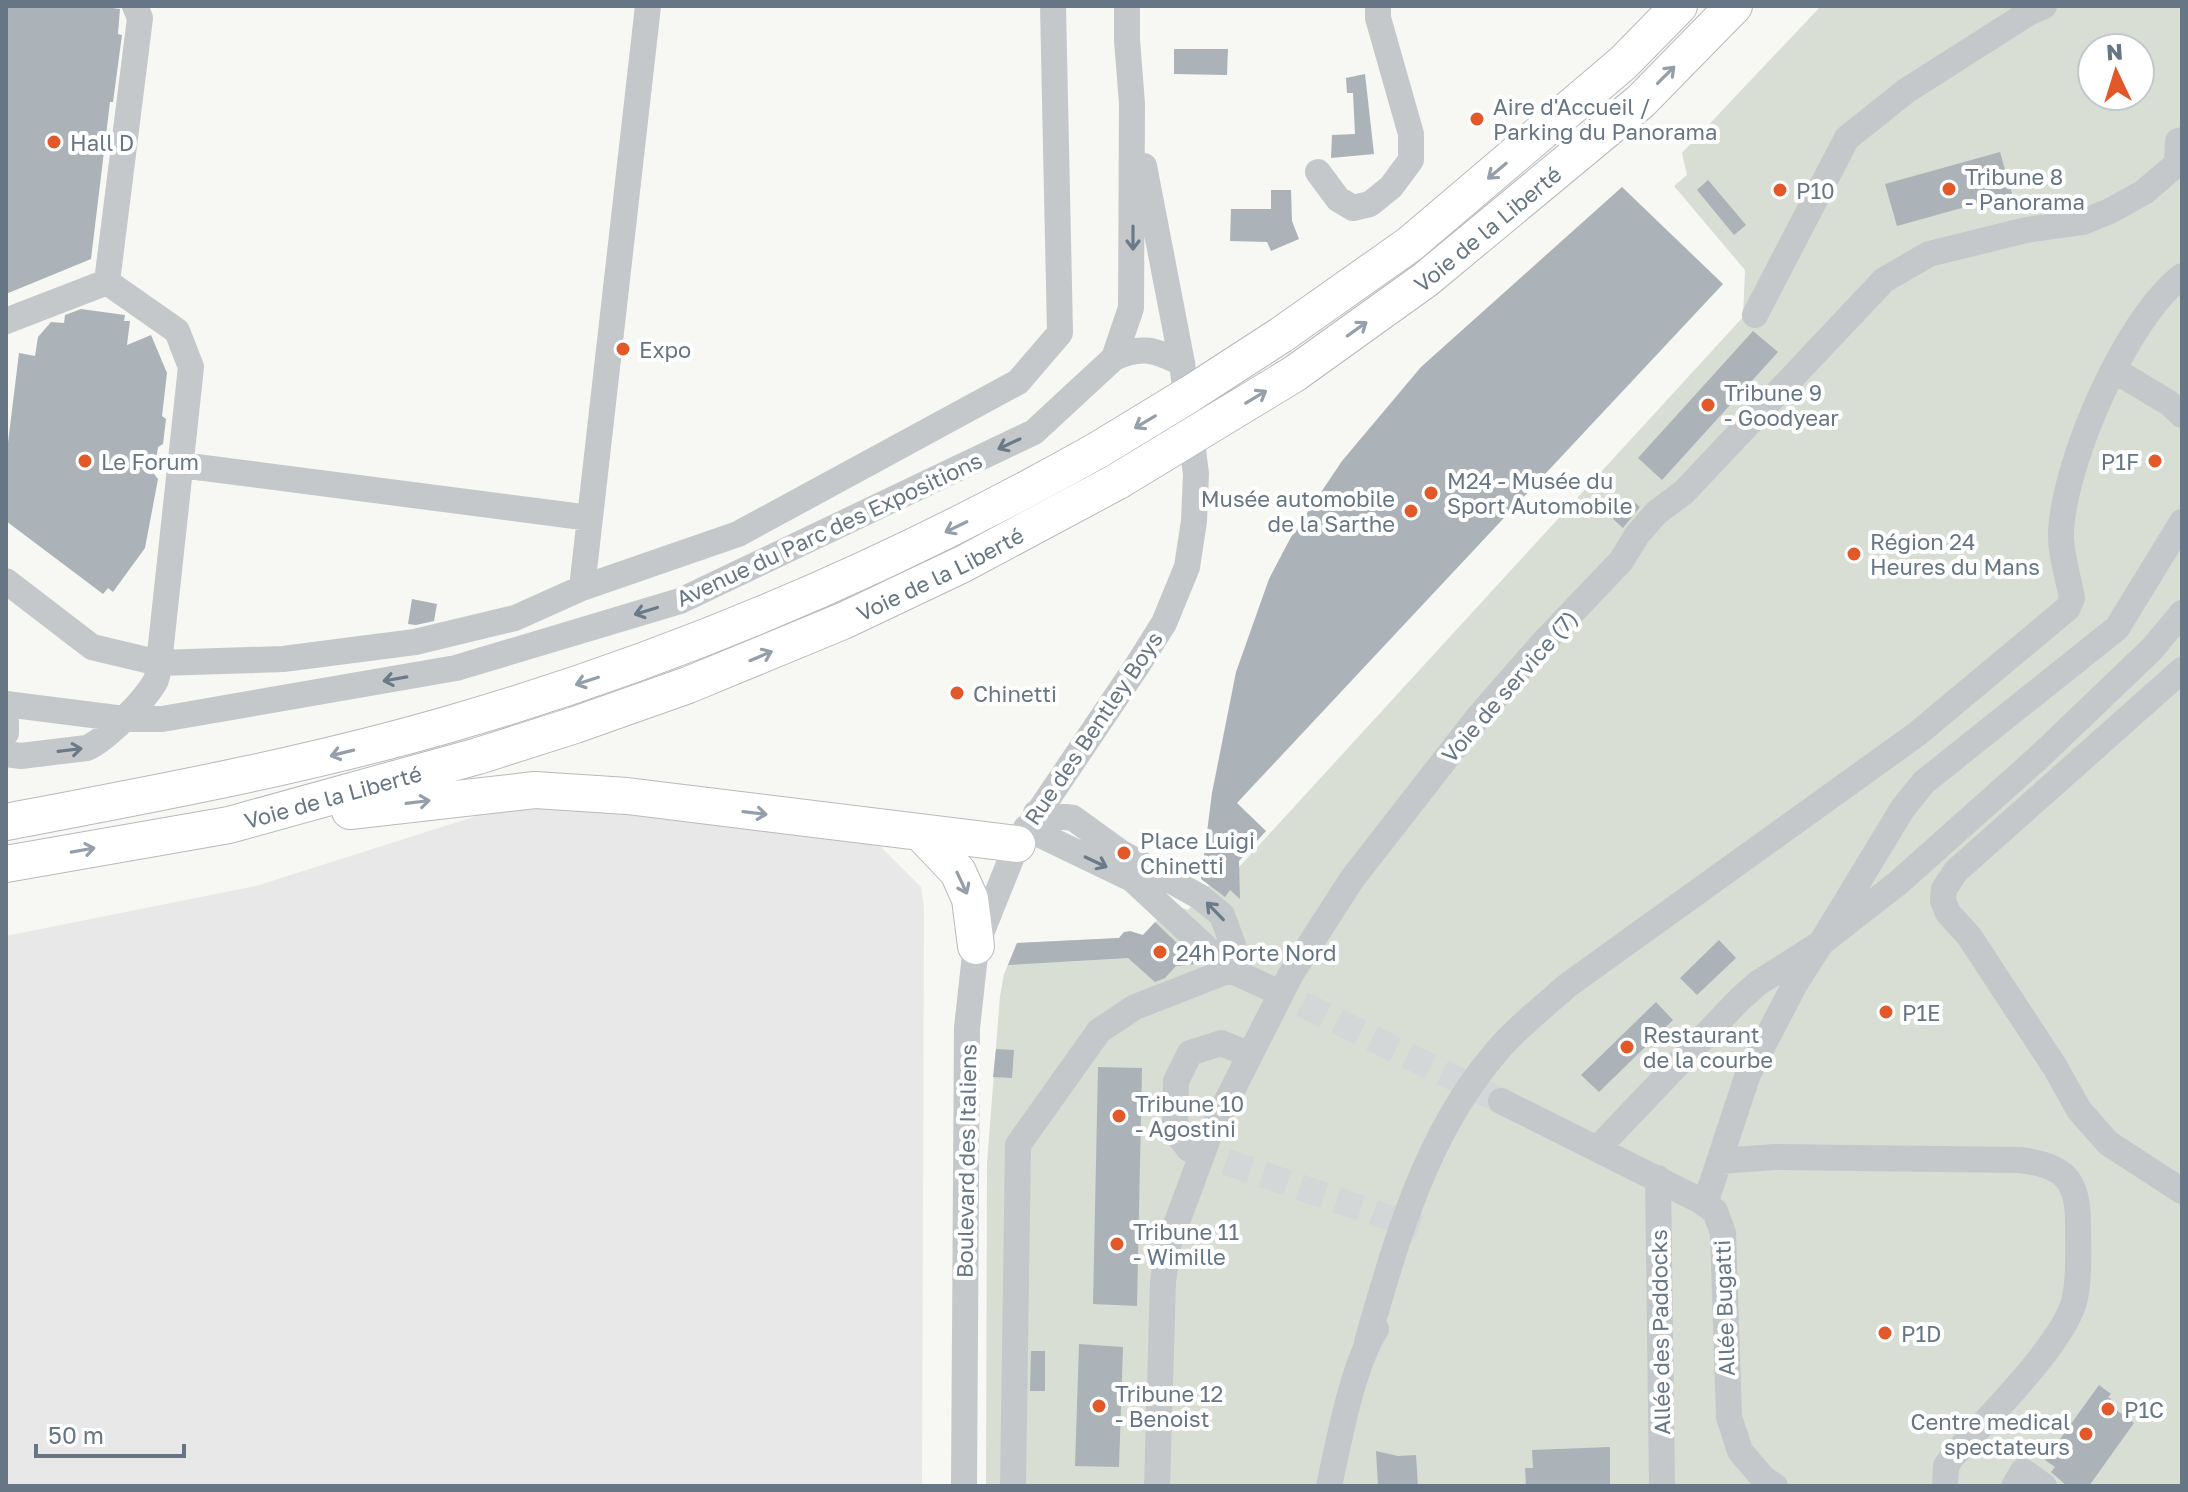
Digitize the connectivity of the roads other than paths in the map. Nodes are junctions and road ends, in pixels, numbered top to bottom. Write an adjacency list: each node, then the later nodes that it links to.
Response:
1 (135, 6): 13 (street)
2 (648, 6): 21 (street)
3 (1053, 6): 24 (street)
4 (1127, 6): 9 (street)
5 (1378, 6): 11 (street)
6 (1679, 6): 33 (highway, Voie de la Liberté, one-way to 33, bridge)
7 (1734, 6): 34 (highway, Voie de la Liberté, one-way to 7, bridge)
8 (2044, 6): 14 (street)
9 (1132, 104): 16 (street, Avenue du Parc des Expositions, one-way to 16); 17 (street, Rue des Bentley Boys)
10 (2182, 140): 42 (street, Voie de service (7))
11 (1318, 172)
12 (2182, 276): 18 (street)
13 (107, 282): 15 (street); 20 (street)
14 (1755, 315)
15 (6, 321)
16 (1114, 358): 17 (street); 29 (street, Avenue du Parc des Expositions, one-way to 29)
17 (1182, 363): 35 (street, Rue des Bentley Boys)
18 (2114, 370): 19 (street); 51 (street)
19 (2182, 415)
20 (181, 465): 21 (street); 26 (street)
21 (590, 518): 24 (street)
22 (2182, 522): 38 (street)
23 (6, 581): 26 (street)
24 (582, 588): 26 (street)
25 (2182, 613): 38 (street)
26 (159, 663): 29 (street)
27 (2182, 670): 48 (street)
28 (6, 704): 29 (street, Avenue du Parc des Expositions)
29 (124, 719): 32 (street, one-way to 29)
30 (6, 722): 31 (street)
31 (6, 733)
32 (6, 754)
33 (6, 822)
34 (229, 825): 36 (highway, one-way to 36); 37 (highway, Voie de la Liberté, one-way to 34)
35 (1026, 828): 36 (highway); 39 (street, Boulevard des Italiens); 40 (street)
36 (921, 833): 39 (highway, one-way to 39)
37 (6, 864)
38 (1821, 943): 44 (street); 46 (street)
39 (976, 946): 52 (street, Boulevard des Italiens)
40 (1230, 970): 41 (street); 53 (street)
41 (1267, 987)
42 (1248, 1054): 45 (street); 54 (street, Voie de service (7))
43 (1501, 1101): 44 (street)
44 (1598, 1148): 47 (street)
45 (1189, 1149)
46 (1720, 1161): 49 (street); 58 (street)
47 (1658, 1178): 49 (street); 56 (street, Allée des Paddocks)
48 (2182, 1191)
49 (1705, 1204): 57 (street, Allée Bugatti)
50 (1419, 1228): 51 (street)
51 (1367, 1342): 55 (street)
52 (964, 1486)
53 (1013, 1486)
54 (1157, 1486)
55 (1329, 1486)
56 (1662, 1486)
57 (1775, 1486)
58 (1945, 1486)
59 (2014, 1486): 60 (street)
60 (2044, 1486)

